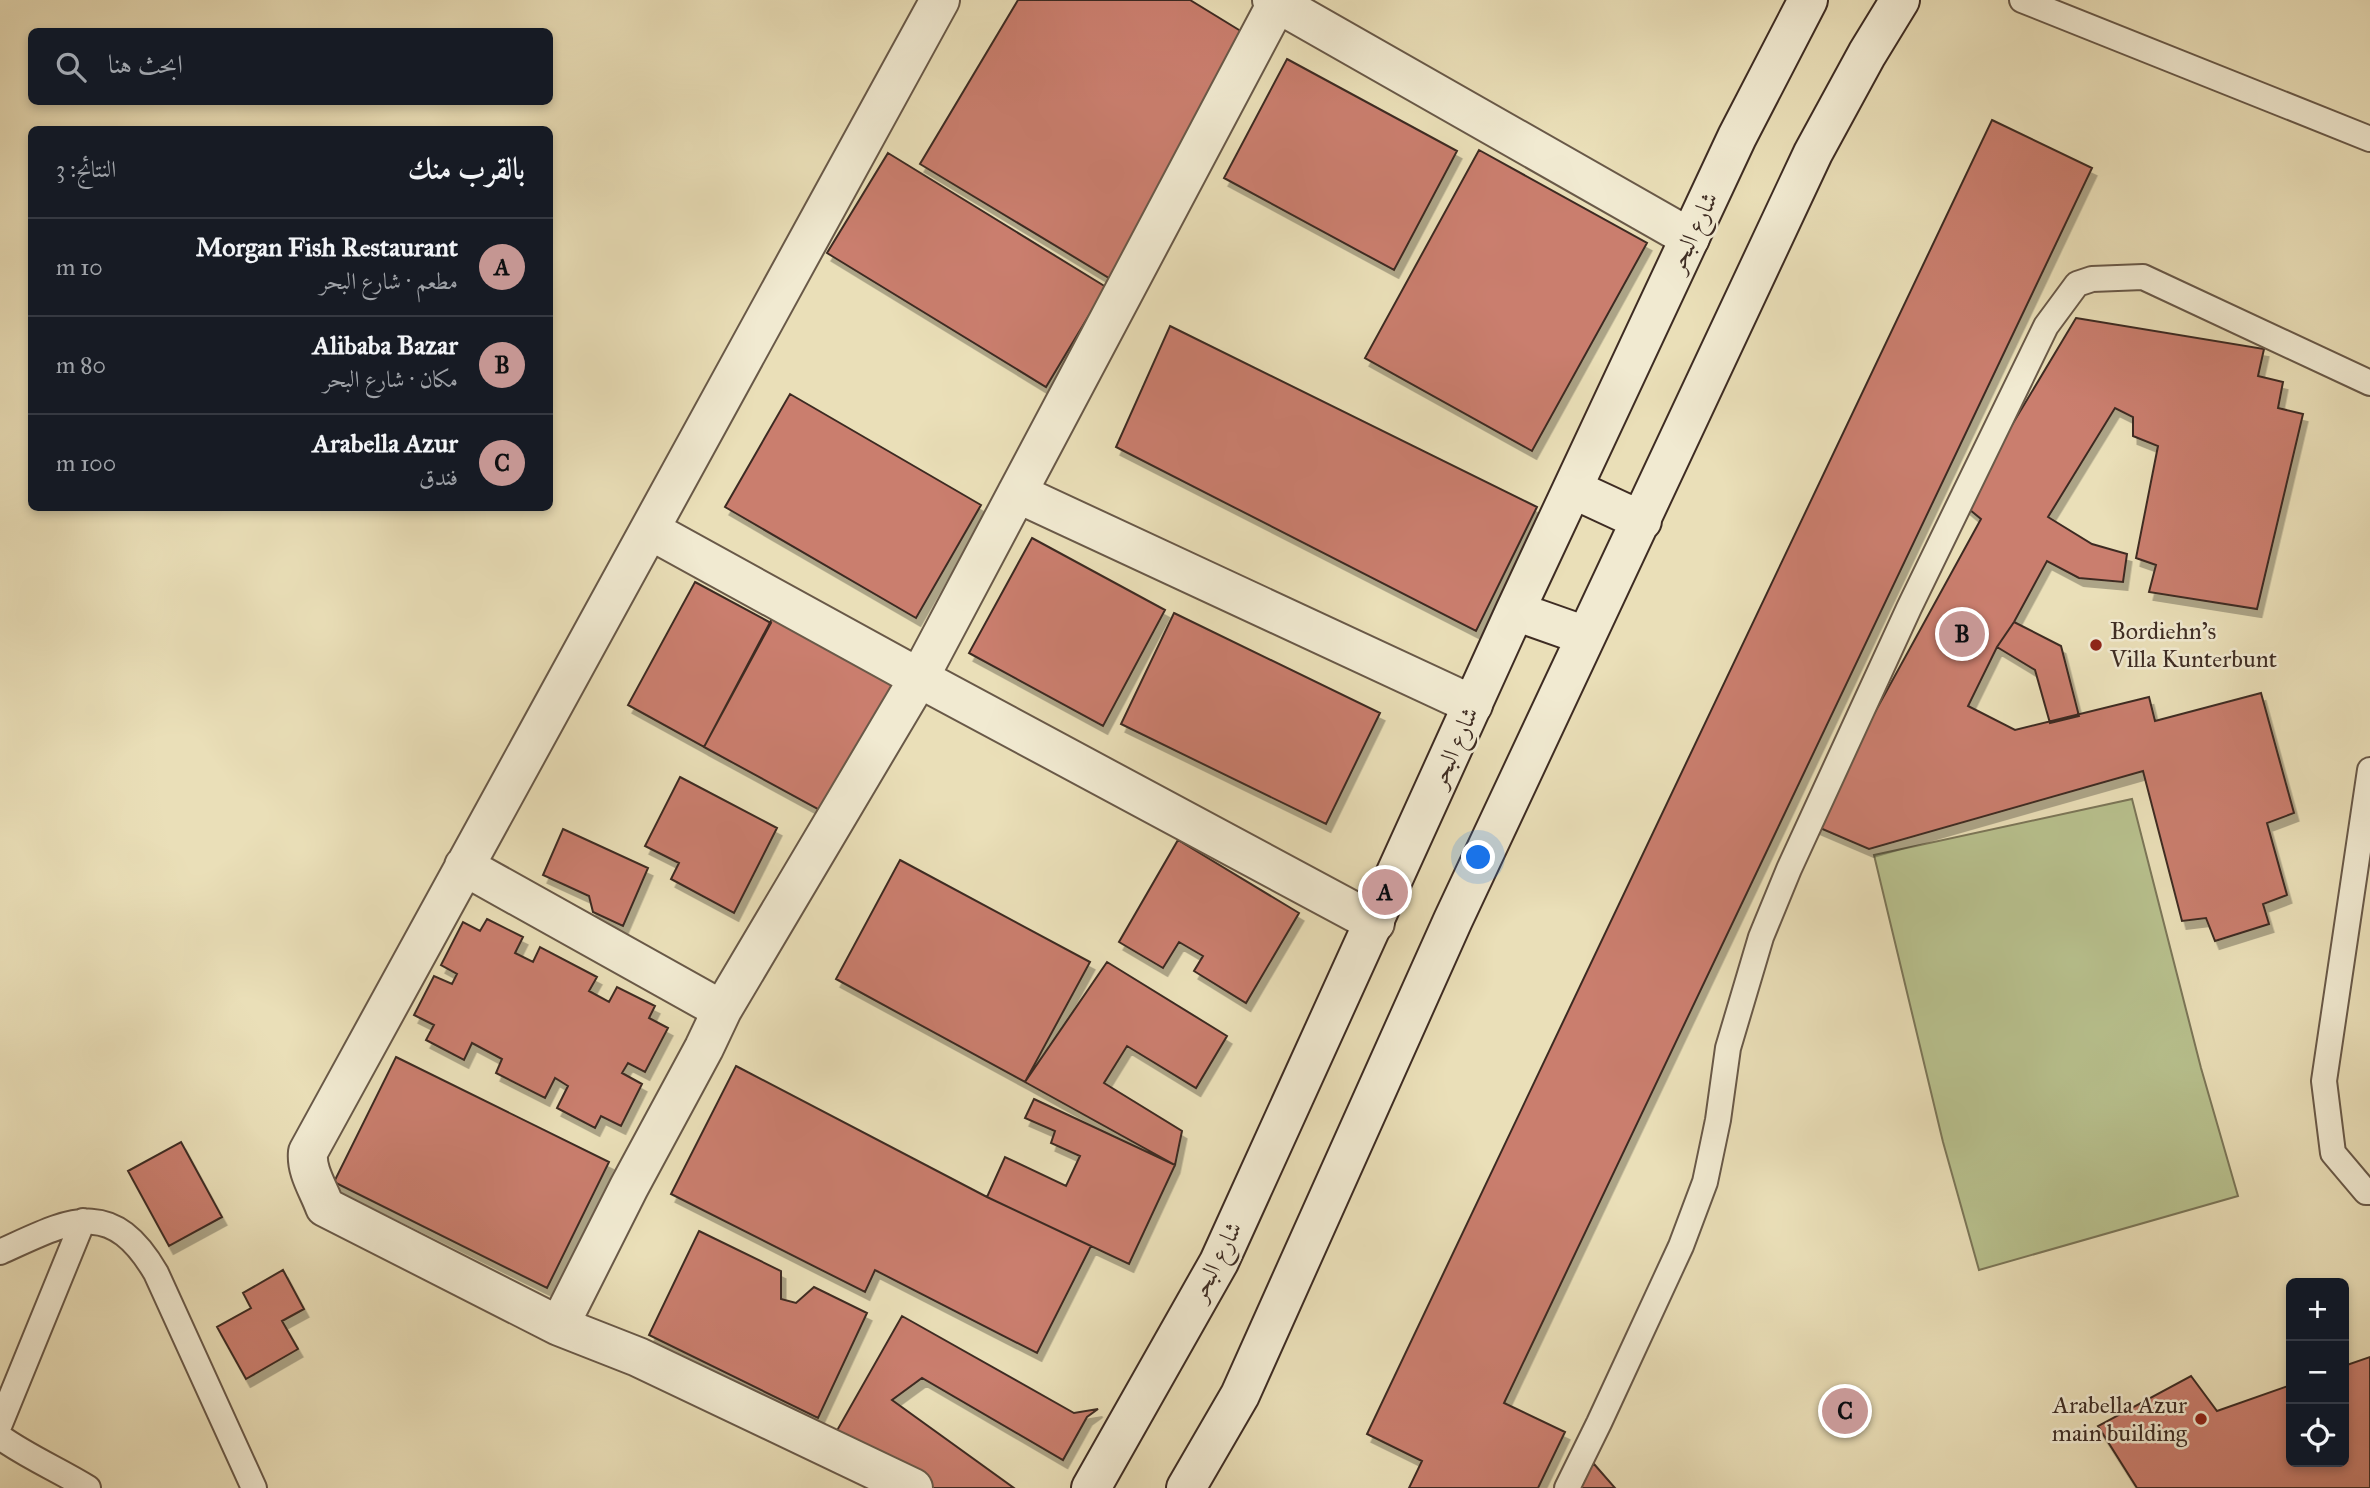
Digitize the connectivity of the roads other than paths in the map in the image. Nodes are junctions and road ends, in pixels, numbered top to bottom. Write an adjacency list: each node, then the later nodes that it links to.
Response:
1 (940, 0): 12 (street)
2 (1808, 0): 7 (street, شارع البحر)
3 (1900, 0): 11 (street)
4 (2022, 0): 6 (lane)
5 (1275, 1): 7 (street); 10 (street)
6 (2370, 139)
7 (1690, 238): 9 (street, شارع البحر)
8 (2370, 383): 33 (lane)
9 (1573, 489): 11 (street); 13 (street, شارع البحر)
10 (1017, 494): 15 (street); 16 (street)
11 (1642, 521): 14 (street)
12 (650, 530): 15 (street); 18 (street)
13 (1515, 611): 14 (street); 16 (street, شارع البحر)
14 (1586, 636): 32 (street)
15 (919, 678): 19 (street); 20 (street)
16 (1473, 705): 19 (street, شارع البحر)
17 (2370, 770): 21 (lane)
18 (464, 866): 20 (street); 24 (street)
19 (1375, 923): 31 (street, شارع البحر)
20 (722, 1010): 24 (street)
21 (2370, 1192)
22 (83, 1221): 23 (lane); 25 (lane); 29 (lane)
23 (0, 1252)
24 (559, 1326): 27 (street)
25 (0, 1424)
26 (0, 1437): 28 (lane)
27 (865, 1478): 30 (street)
28 (88, 1488)
29 (254, 1488)
30 (913, 1488)
31 (1091, 1488)
32 (1186, 1488)
33 (1567, 1488)

